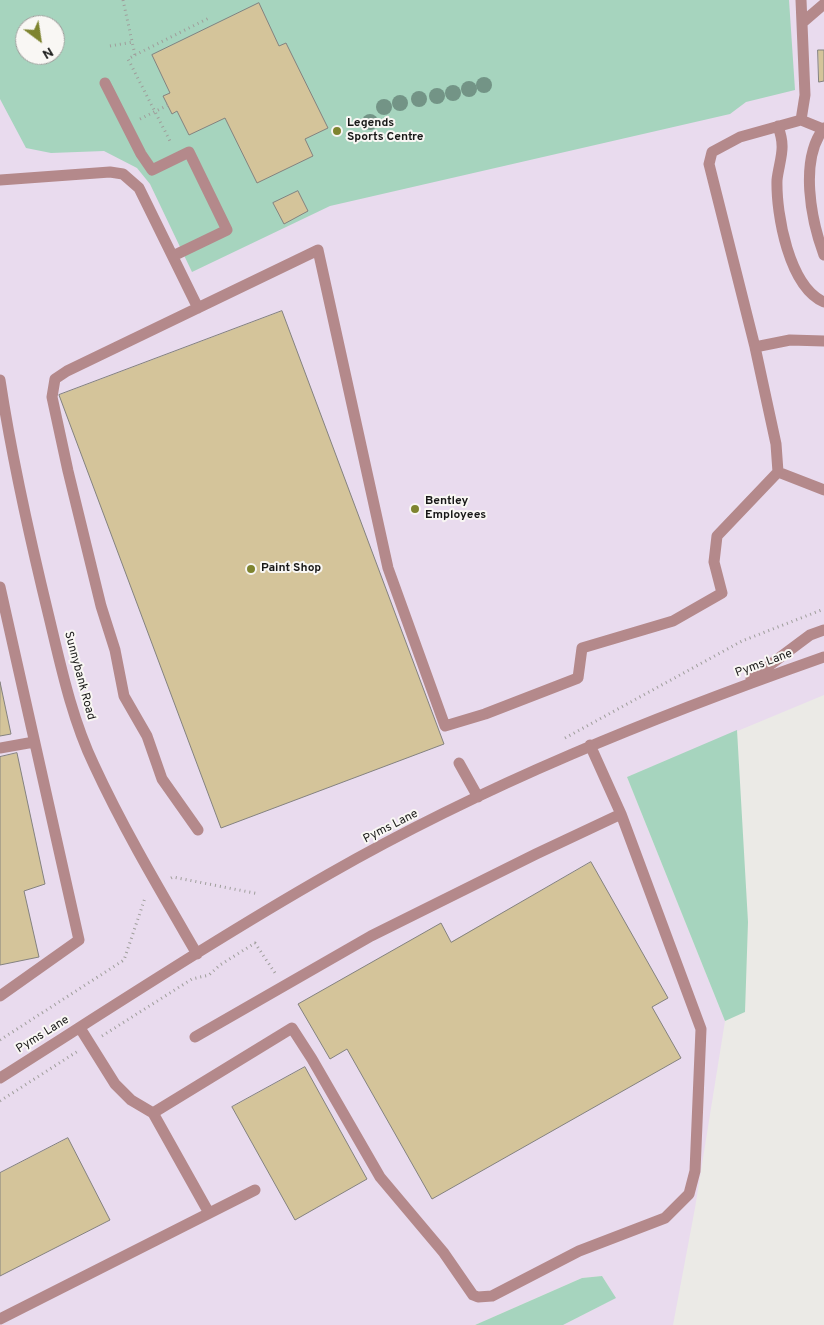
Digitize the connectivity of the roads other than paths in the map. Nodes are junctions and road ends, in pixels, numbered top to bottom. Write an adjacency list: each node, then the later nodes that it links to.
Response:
1 (801, 0): 3 (lane)
2 (824, 4): 3 (lane)
3 (803, 22): 5 (lane)
4 (105, 83): 11 (lane)
5 (800, 120): 6 (lane); 7 (lane)
6 (778, 126): 12 (lane); 15 (lane)
7 (824, 129): 9 (lane)
8 (0, 180): 11 (lane)
9 (819, 227): 10 (lane)
10 (824, 255)
11 (173, 256): 13 (lane)
12 (824, 302)
13 (198, 308): 17 (lane); 29 (lane)
14 (824, 341): 15 (lane)
15 (755, 347): 17 (lane)
16 (0, 380): 30 (lane, Sunnybank Road)
17 (778, 472): 18 (lane)
18 (824, 490)
19 (0, 587): 23 (lane)
20 (824, 630): 22 (lane)
21 (824, 657): 22 (lane, Pyms Lane)
22 (739, 687): 24 (lane, Pyms Lane)
23 (34, 742): 25 (lane); 31 (lane)
24 (590, 745): 27 (lane, Pyms Lane); 28 (lane)
25 (0, 748)
26 (459, 763): 27 (lane)
27 (478, 797): 30 (lane, Pyms Lane)
28 (621, 814): 33 (lane); 35 (lane)
29 (198, 830)
30 (197, 954): 32 (lane, Pyms Lane)
31 (0, 996)
32 (80, 1028): 34 (lane, Pyms Lane); 35 (lane)
33 (194, 1037)
34 (0, 1078)
35 (153, 1113): 37 (lane)
36 (255, 1190): 37 (lane)
37 (209, 1214): 38 (lane)
38 (0, 1319)

